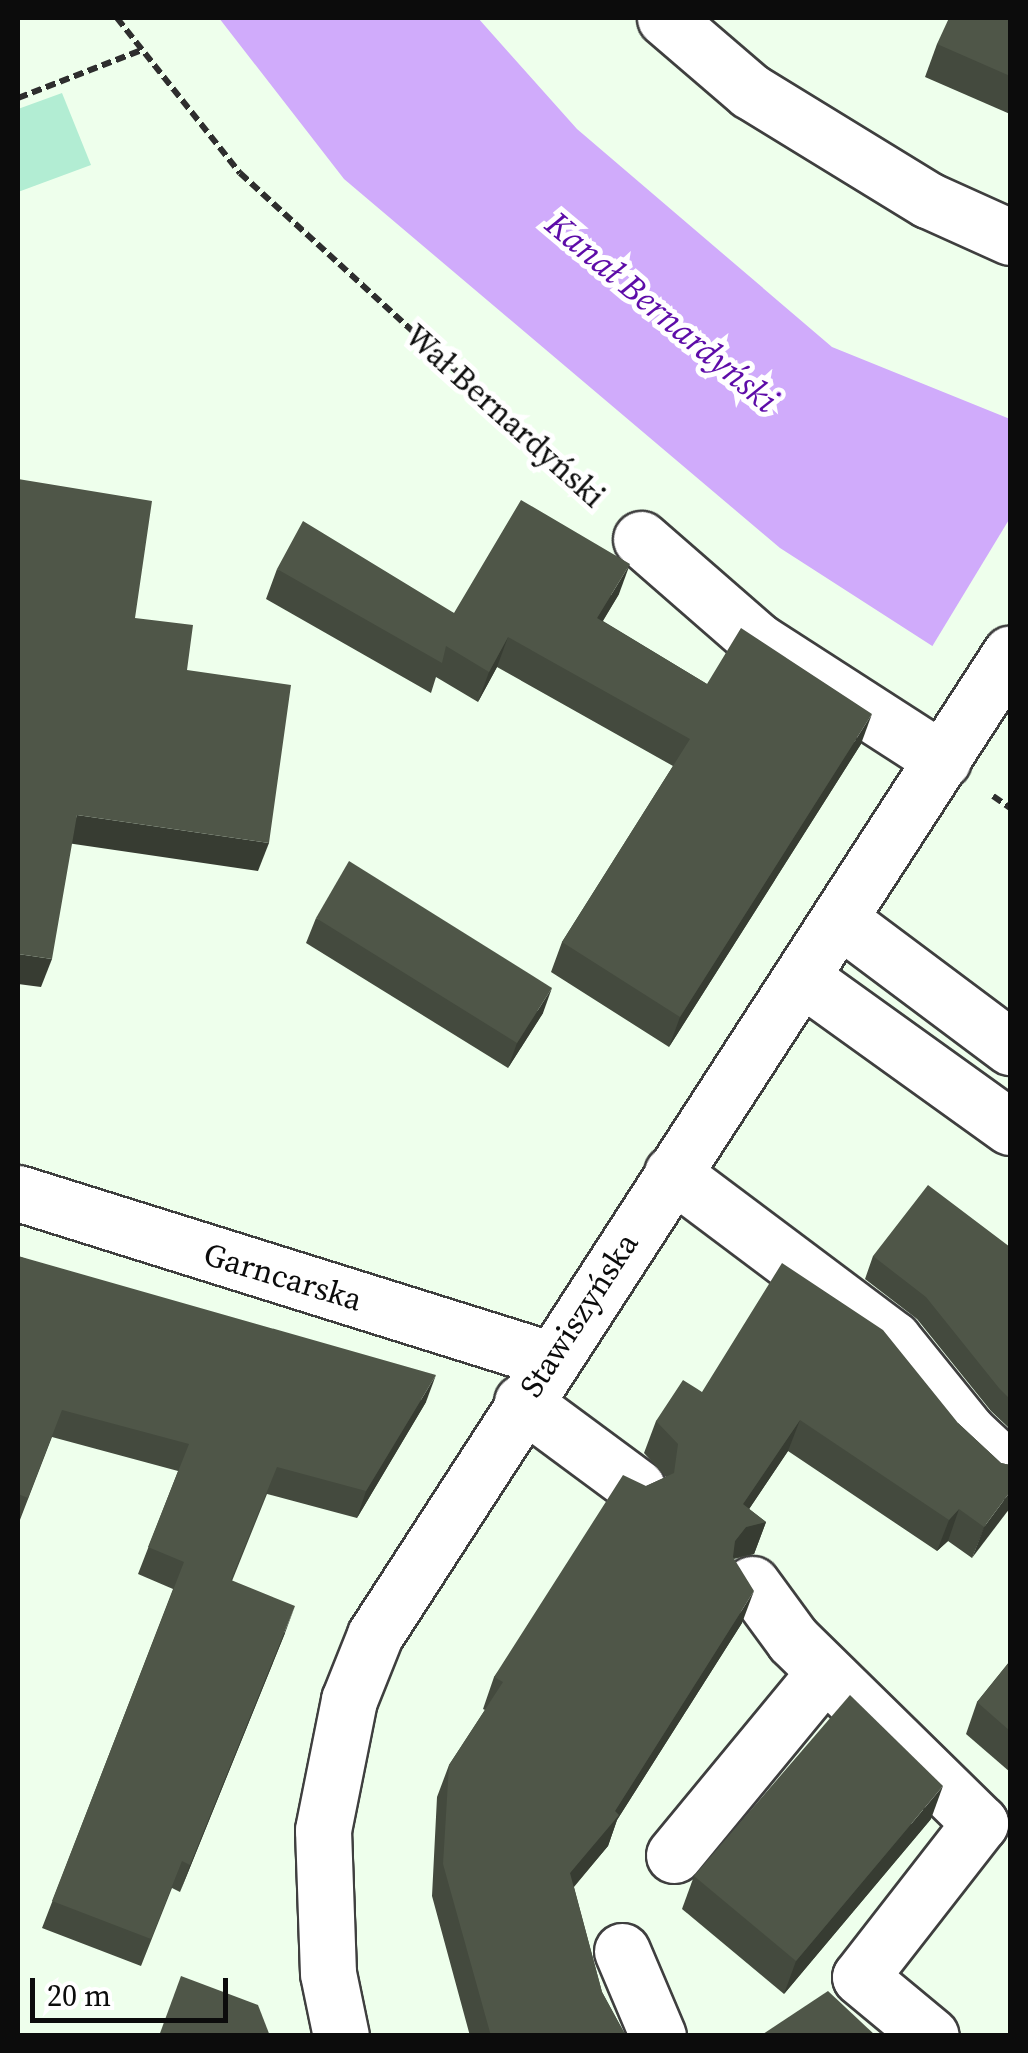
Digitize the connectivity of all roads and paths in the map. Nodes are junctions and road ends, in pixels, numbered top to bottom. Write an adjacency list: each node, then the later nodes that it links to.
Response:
1 (117, 18): 3 (path, Wał Bernardyński)
2 (665, 18): 5 (street)
3 (142, 50): 4 (path); 6 (path, Wał Bernardyński)
4 (18, 98)
5 (1010, 237)
6 (641, 539): 8 (street)
7 (1010, 654): 8 (street, Stawiszyńska)
8 (949, 751): 9 (street, Stawiszyńska)
9 (839, 919): 10 (street, Stawiszyńska); 11 (street)
10 (801, 977): 12 (street); 13 (street, Stawiszyńska)
11 (1010, 1047)
12 (1010, 1127)
13 (672, 1173): 15 (street, Stawiszyńska); 16 (street)
14 (18, 1193): 15 (street, Garncarska)
15 (535, 1381): 17 (street, Garncarska); 22 (street, Stawiszyńska)
16 (1010, 1471)
17 (637, 1487)
18 (752, 1584): 19 (street)
19 (825, 1672): 20 (street); 24 (street)
20 (674, 1855)
21 (622, 1951): 23 (street)
22 (342, 2036)
23 (658, 2036)
24 (931, 2036)

